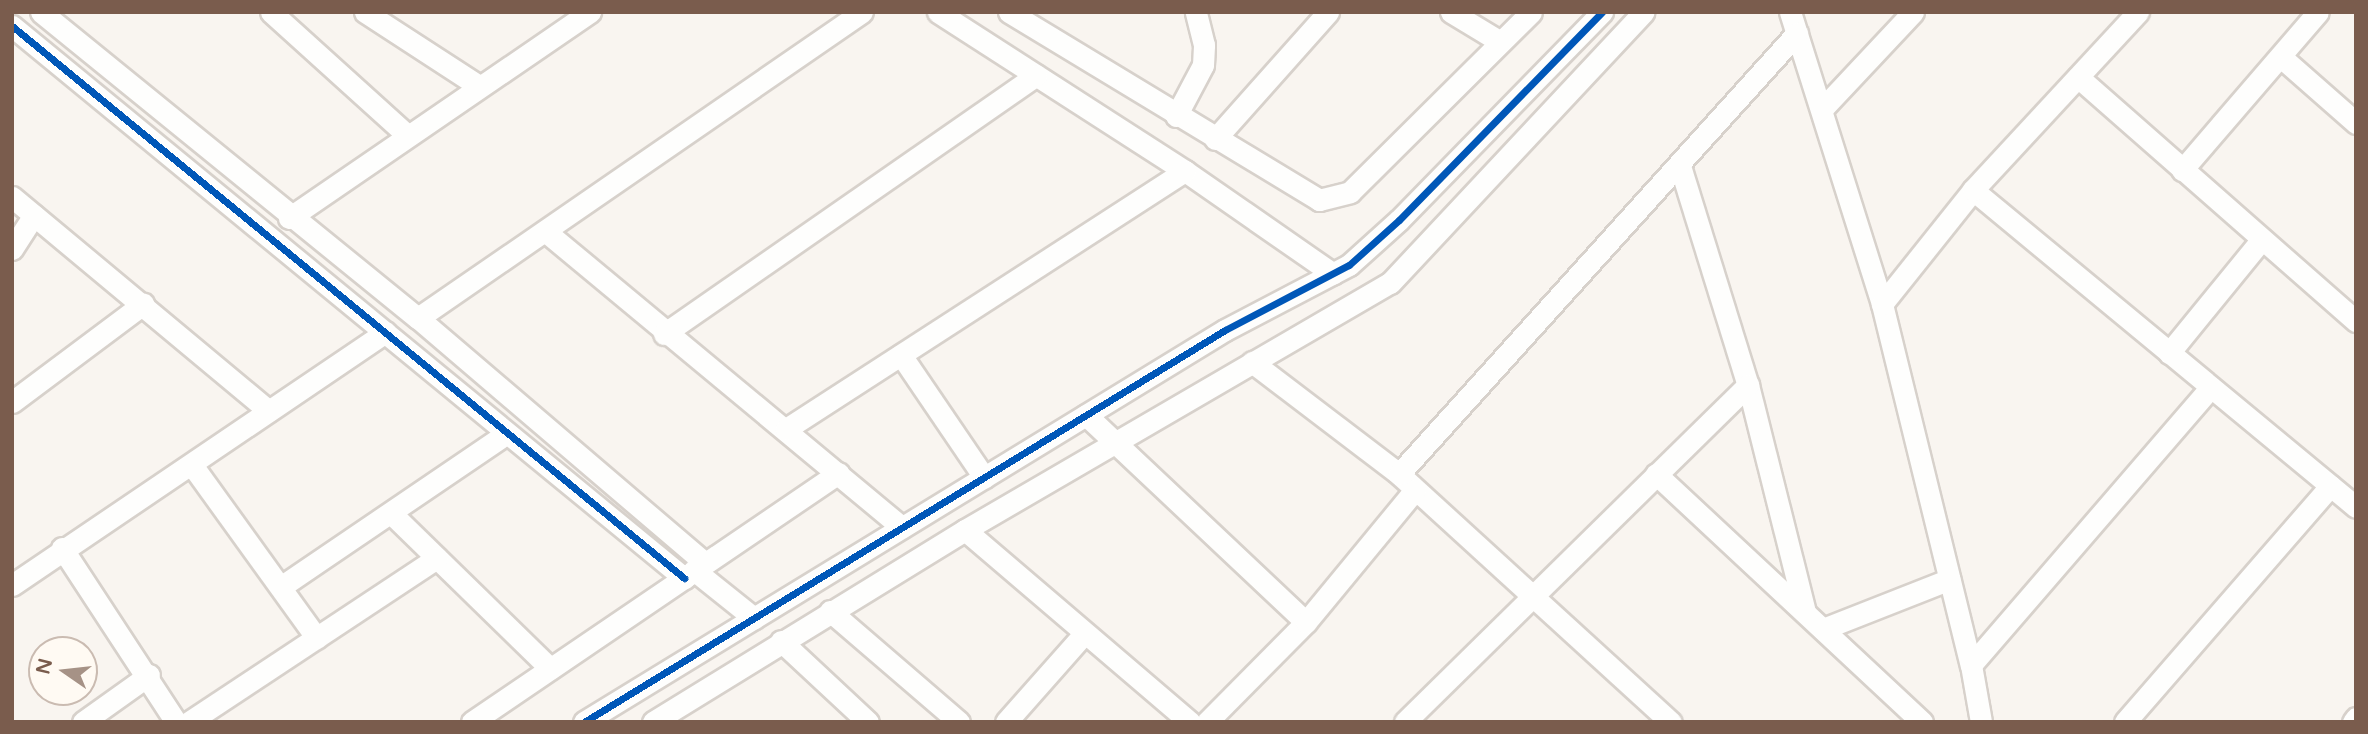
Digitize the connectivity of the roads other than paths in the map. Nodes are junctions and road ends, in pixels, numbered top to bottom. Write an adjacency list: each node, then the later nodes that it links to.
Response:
1 (41, 12): 28 (street)
2 (271, 12): 29 (street)
3 (365, 12): 24 (street)
4 (590, 12): 24 (street)
5 (862, 12): 39 (street)
6 (938, 12): 22 (street)
7 (1009, 12): 26 (street)
8 (1196, 12): 26 (street)
9 (1328, 12): 30 (street)
10 (1451, 12): 20 (street)
11 (1531, 12): 20 (street)
12 (1602, 12): 42 (street)
13 (1644, 12): 51 (street)
14 (1790, 12): 19 (street)
15 (1913, 12): 25 (street)
16 (2138, 12): 23 (street)
17 (2318, 12): 21 (street)
18 (12, 26): 31 (street)
19 (1797, 33): 25 (street); 32 (street)
20 (1499, 41): 30 (street)
21 (2281, 57): 27 (street); 33 (street)
22 (1035, 75): 34 (street); 48 (street)
23 (2078, 77): 33 (street); 35 (street)
24 (479, 86): 29 (street)
25 (1822, 109): 44 (street)
26 (1176, 116): 30 (street)
27 (2356, 122)
28 (188, 134): 31 (street); 38 (street)
29 (407, 135): 38 (street)
30 (1215, 139)
31 (172, 158): 47 (street)
32 (1680, 166): 53 (street); 64 (street)
33 (2182, 170): 40 (street)
34 (1185, 171): 42 (street); 50 (street)
35 (1973, 190): 44 (street); 49 (street)
36 (12, 197): 37 (street)
37 (34, 215): 41 (street); 43 (street)
38 (289, 218): 45 (street)
39 (545, 231): 45 (street); 48 (street)
40 (2262, 239): 46 (street); 49 (street)
41 (12, 248)
42 (1332, 274): 58 (street)
43 (143, 304): 56 (street); 57 (street)
44 (1881, 304): 76 (street)
45 (418, 318): 52 (street)
46 (2356, 321)
47 (385, 332): 55 (street); 57 (street)
48 (664, 334): 59 (street)
49 (2169, 353): 54 (street)
50 (901, 355): 59 (street); 66 (street)
51 (1252, 362): 61 (street); 64 (street)
52 (477, 369): 55 (street); 75 (street)
53 (1748, 385): 65 (street); 81 (street)
54 (2211, 387): 67 (street); 88 (street)
55 (458, 392): 60 (street)
56 (12, 402)
57 (268, 411): 62 (street)
58 (1086, 415): 61 (street); 66 (street)
59 (786, 429): 63 (street)
60 (507, 433): 70 (street); 75 (street)
61 (1112, 444): 72 (street); 83 (street)
62 (192, 466): 73 (street); 78 (street)
63 (839, 473): 71 (street); 75 (street)
64 (1399, 474): 68 (street)
65 (1656, 474): 79 (street); 81 (street)
66 (984, 478): 71 (street)
67 (2330, 486): 69 (street); 106 (street)
68 (1415, 490): 79 (street); 83 (street)
69 (2356, 507)
70 (392, 513): 74 (street); 78 (street)
71 (902, 527): 82 (street)
72 (965, 530): 80 (street); 85 (street)
73 (62, 548): 77 (street); 90 (street)
74 (437, 558): 86 (street); 89 (street)
75 (694, 570): 82 (street); 89 (street)
76 (1950, 579): 84 (street); 88 (street)
77 (12, 584)
78 (282, 586): 86 (street)
79 (1530, 596): 92 (street); 103 (street)
80 (830, 611): 87 (street); 100 (street)
81 (1805, 612): 84 (street)
82 (754, 618): 97 (street)
83 (1306, 622): 91 (street)
84 (1823, 629): 104 (street)
85 (1083, 635): 101 (street); 102 (street)
86 (317, 638): 95 (street)
87 (781, 641): 98 (street); 99 (street)
88 (1971, 664): 105 (street)
89 (551, 668): 96 (street)
90 (149, 676): 93 (street); 94 (street)
91 (1220, 717)
92 (1414, 718)
93 (83, 722)
94 (176, 722)
95 (189, 722)
96 (472, 722)
97 (584, 722)
98 (653, 722)
99 (868, 722)
100 (959, 722)
101 (1006, 722)
102 (1191, 722)
103 (1671, 722)
104 (1923, 722)
105 (1981, 722)
106 (2125, 722)

